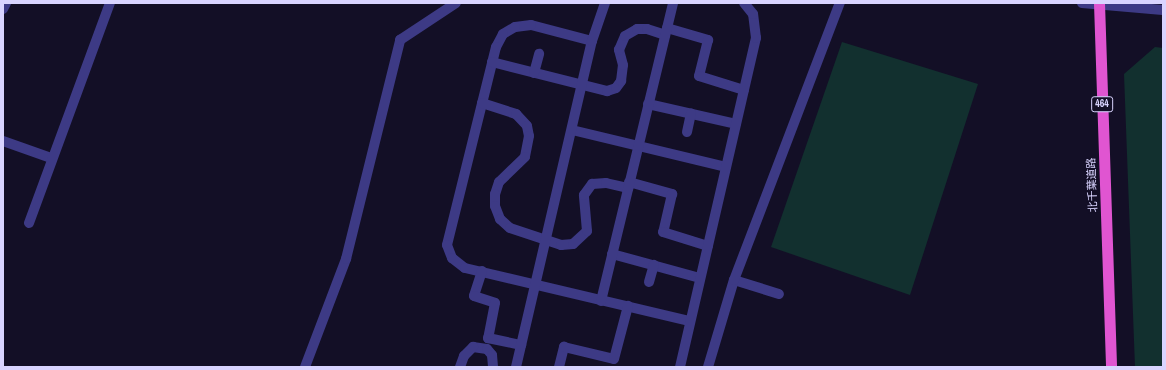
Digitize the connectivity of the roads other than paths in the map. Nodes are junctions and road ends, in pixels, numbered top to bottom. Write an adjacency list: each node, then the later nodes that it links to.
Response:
1 (6, 3): 10 (street)
2 (110, 3): 27 (street)
3 (456, 3): 45 (street)
4 (605, 3): 13 (street)
5 (672, 3): 12 (street)
6 (744, 3): 18 (street)
7 (840, 3): 37 (street)
8 (1082, 3): 9 (street)
9 (1099, 4): 11 (street); 52 (highway, 北千葉道路 / 464)
10 (3, 9)
11 (1163, 10)
12 (666, 32): 17 (street); 18 (street); 20 (street)
13 (592, 42): 15 (street); 17 (street)
14 (539, 54): 16 (street)
15 (492, 62): 16 (street); 19 (street)
16 (534, 73): 17 (street)
17 (582, 84): 23 (street)
18 (744, 90): 22 (street)
19 (482, 102): 31 (street); 35 (street)
20 (648, 104): 21 (street); 26 (street)
21 (691, 114): 22 (street); 24 (street)
22 (736, 124): 28 (street)
23 (572, 130): 26 (street); 31 (street)
24 (687, 132)
25 (3, 141): 27 (street)
26 (638, 145): 28 (street); 29 (street)
27 (51, 158): 30 (street)
28 (726, 167): 32 (street)
29 (629, 185): 31 (street); 32 (street); 33 (street)
30 (29, 223)
31 (546, 240): 39 (street)
32 (708, 246): 36 (street)
33 (612, 254): 34 (street); 41 (street)
34 (654, 266): 36 (street); 38 (street)
35 (482, 271): 39 (street); 44 (street)
36 (700, 278): 43 (street)
37 (734, 280): 40 (street); 51 (street)
38 (649, 282)
39 (536, 284): 41 (street); 44 (street)
40 (779, 294)
41 (601, 301): 42 (street)
42 (628, 306): 43 (street); 49 (street)
43 (690, 321): 50 (street)
44 (521, 345): 48 (street)
45 (305, 367)
46 (460, 367): 47 (street)
47 (493, 367)
48 (516, 367)
49 (559, 367)
50 (680, 367)
51 (708, 367)
52 (1111, 367)

